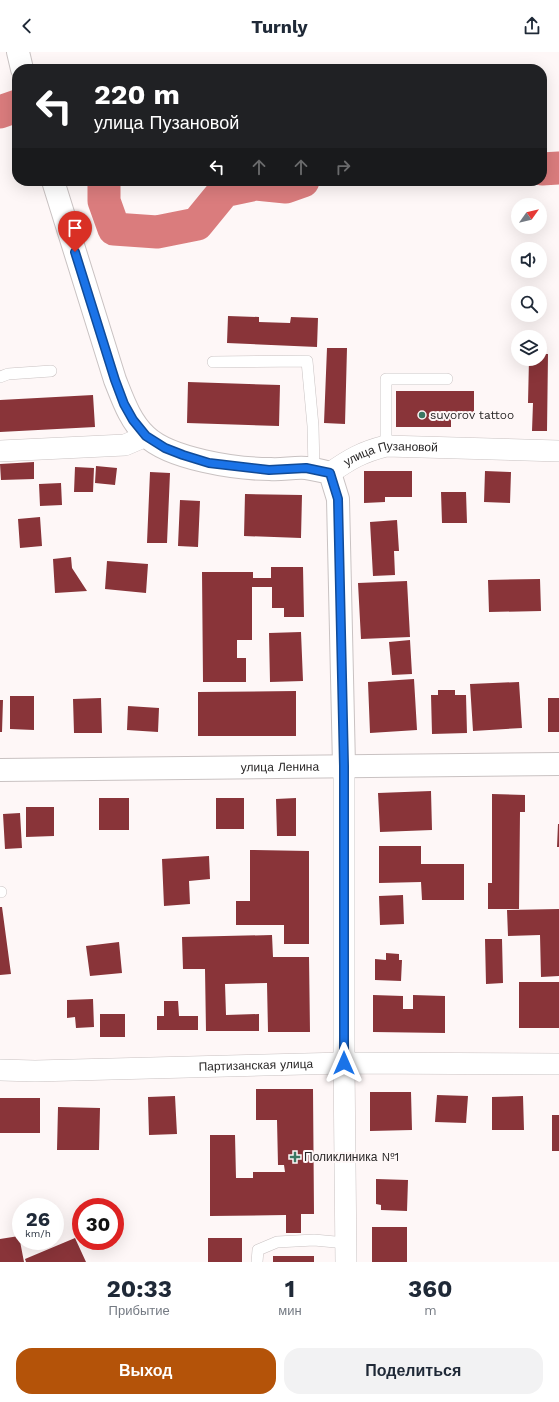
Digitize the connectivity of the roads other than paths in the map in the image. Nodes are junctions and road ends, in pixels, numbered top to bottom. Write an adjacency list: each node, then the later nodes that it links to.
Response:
1 (55, 186): 6 (street)
2 (212, 362): 10 (lane)
3 (51, 372): 4 (lane)
4 (0, 377)
5 (447, 379): 7 (lane)
6 (146, 436): 8 (street); 10 (street)
7 (386, 446): 9 (street, улица Пузановой); 10 (street, улица Пузановой)
8 (5, 449)
9 (559, 451)
10 (322, 471): 12 (street)
11 (559, 764): 12 (street, улица Ленина)
12 (344, 766): 13 (street, улица Ленина); 14 (street)
13 (0, 770)
14 (344, 1063): 15 (street, Партизанская улица); 16 (street, Партизанская улица); 17 (street)
15 (559, 1064)
16 (0, 1070)
17 (346, 1252): 18 (lane)
18 (257, 1262)

